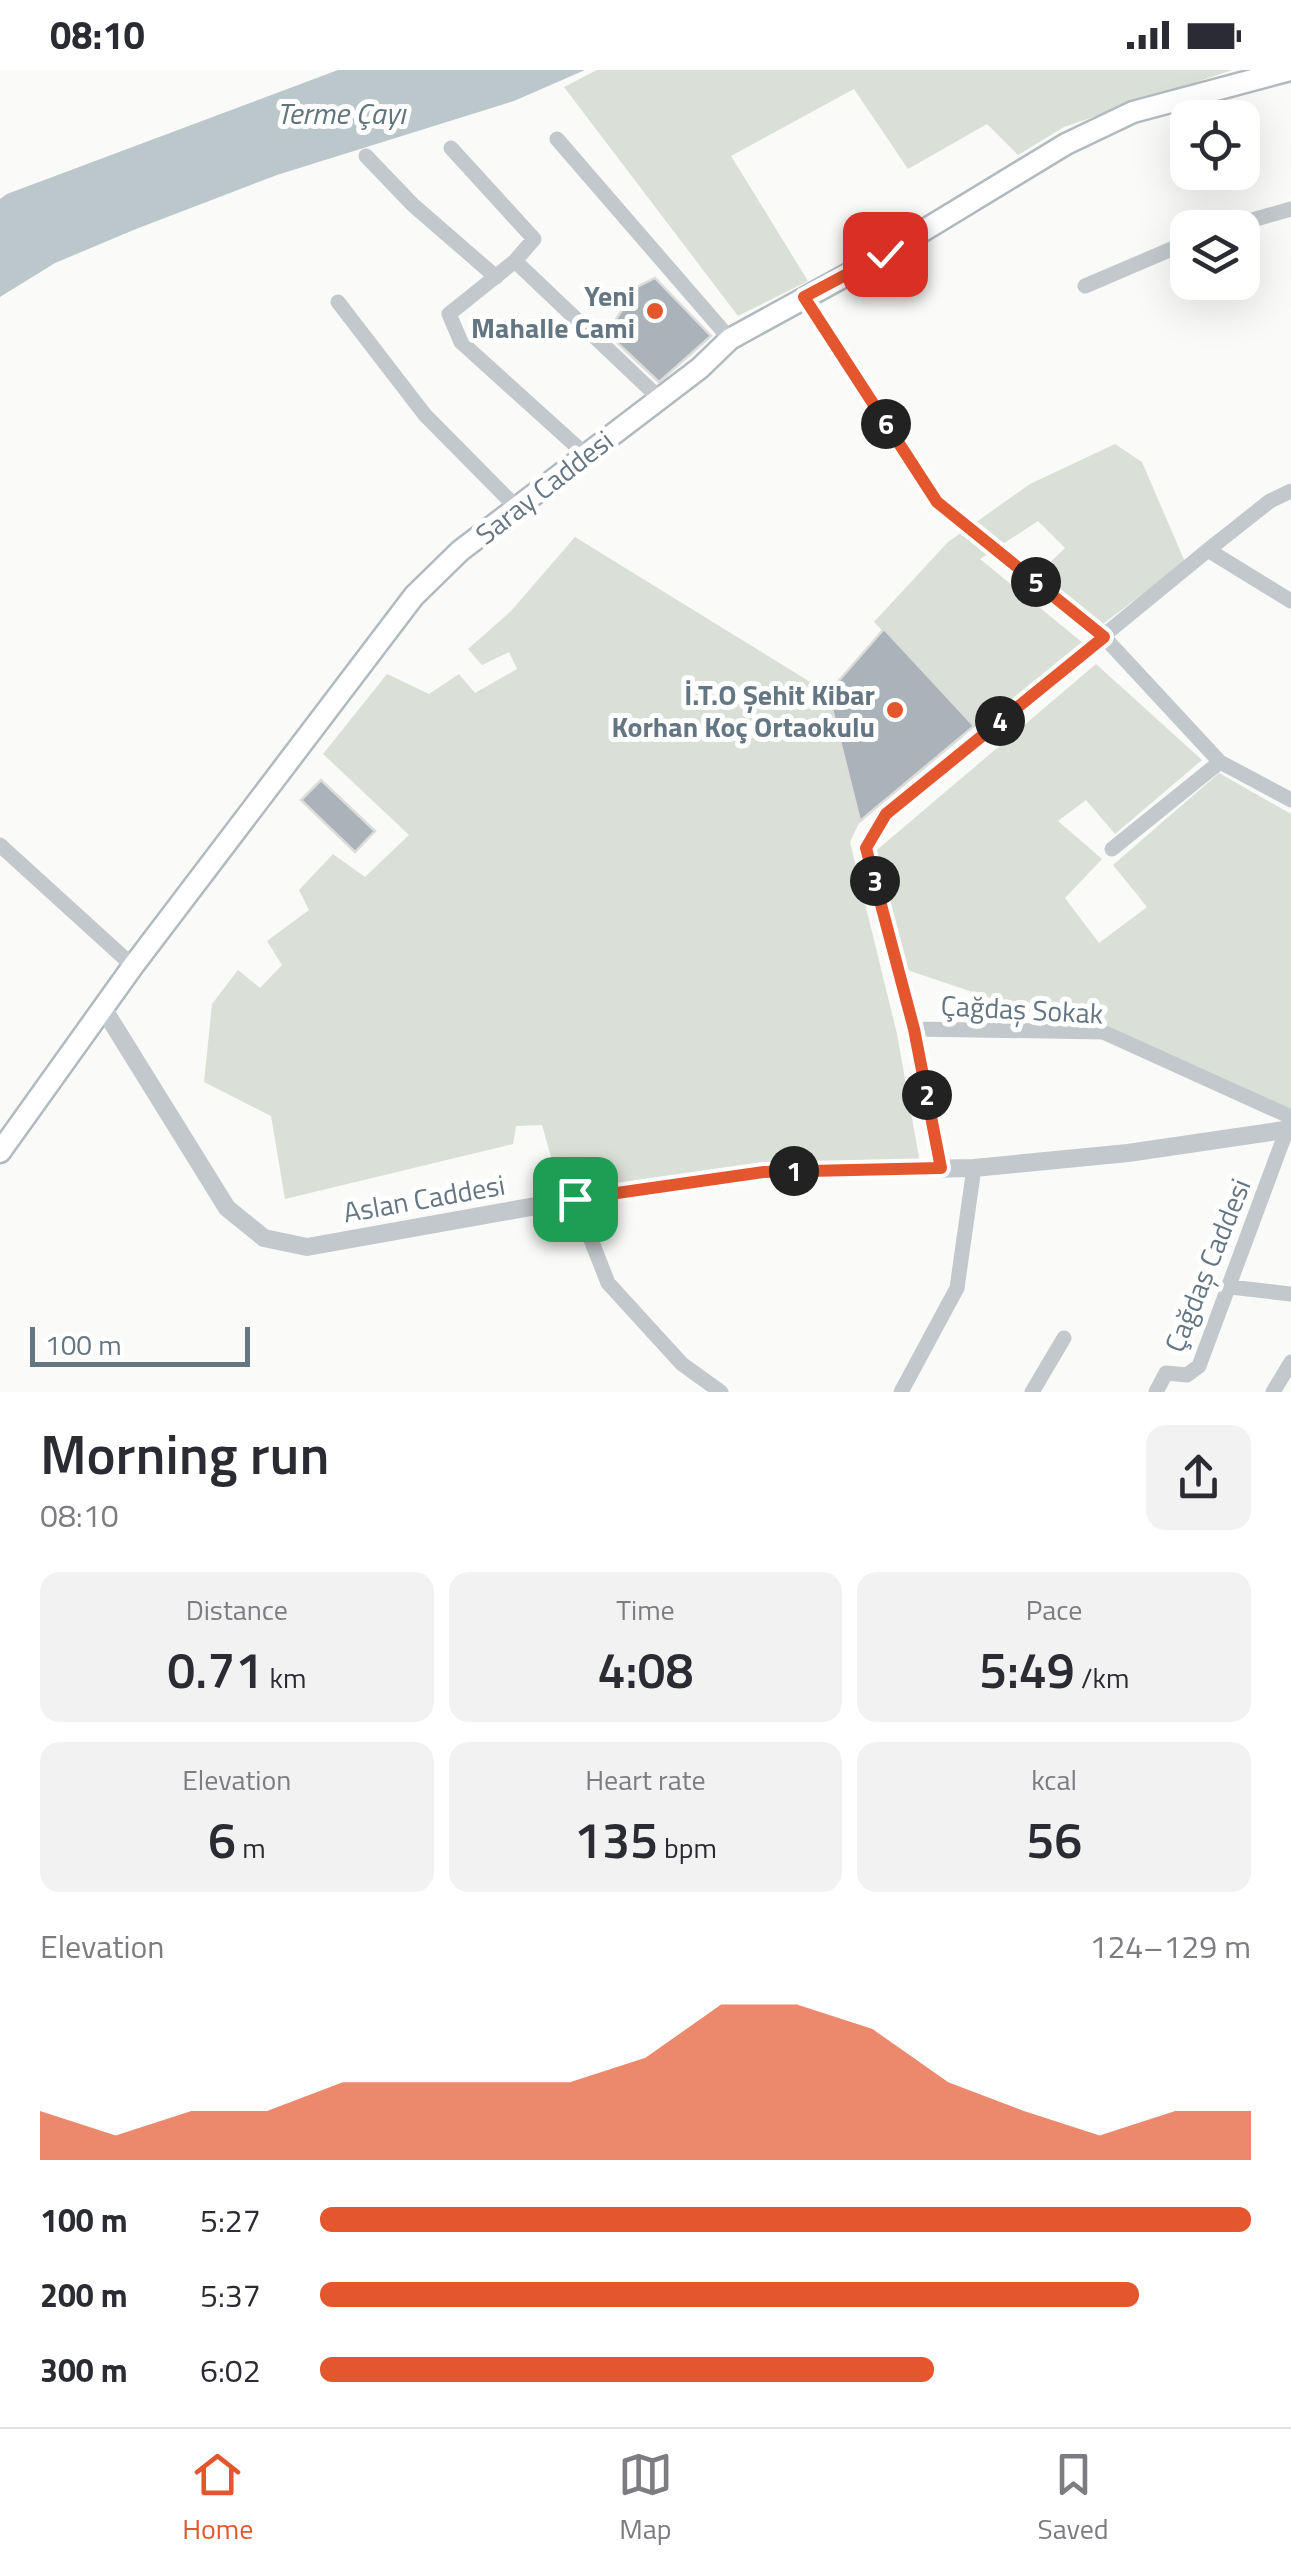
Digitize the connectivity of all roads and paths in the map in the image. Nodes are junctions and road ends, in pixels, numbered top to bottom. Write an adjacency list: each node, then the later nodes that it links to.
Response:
1 (1290, 70): 11 (main road, Saray Caddesi)
2 (557, 139): 13 (street)
3 (452, 148): 8 (street)
4 (366, 156): 9 (street)
5 (1291, 209): 6 (street)
6 (1260, 218)
7 (1170, 250): 10 (street)
8 (515, 262): 9 (street); 14 (street)
9 (496, 277): 15 (street)
10 (1085, 286)
11 (804, 297): 13 (main road, Saray Caddesi); 20 (street)
12 (338, 302): 17 (street)
13 (730, 339): 14 (main road, Saray Caddesi)
14 (658, 397): 15 (main road, Saray Caddesi)
15 (586, 455): 17 (main road, Saray Caddesi)
16 (1291, 491): 18 (street)
17 (518, 509): 25 (main road, Saray Caddesi)
18 (1208, 550): 19 (street); 20 (street)
19 (1291, 601)
20 (1104, 637): 21 (street); 27 (street)
21 (1220, 762): 22 (street); 24 (street)
22 (1291, 800)
23 (0, 847): 25 (street)
24 (1112, 849)
25 (133, 966): 26 (main road, Saray Caddesi)
26 (103, 1008): 29 (main road, Saray Caddesi); 32 (street, Aslan Caddesi)
27 (914, 1029): 28 (street, Çağdaş Sokak); 30 (street)
28 (1289, 1126): 31 (street, Aslan Caddesi); 33 (street, Çağdaş Caddesi)
29 (0, 1152)
30 (941, 1168): 31 (street, Aslan Caddesi); 32 (street, Aslan Caddesi)
31 (974, 1168): 38 (street)
32 (575, 1199): 37 (street)
33 (1230, 1286): 34 (street); 40 (street, Çağdaş Caddesi)
34 (1291, 1294)
35 (1064, 1338): 39 (street)
36 (1291, 1362): 41 (street)
37 (721, 1392)
38 (900, 1392)
39 (1032, 1392)
40 (1156, 1392)
41 (1273, 1392)

